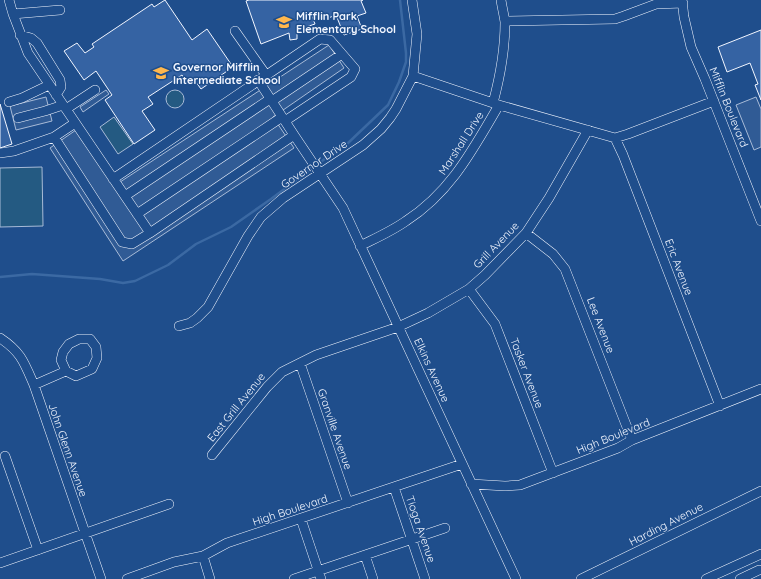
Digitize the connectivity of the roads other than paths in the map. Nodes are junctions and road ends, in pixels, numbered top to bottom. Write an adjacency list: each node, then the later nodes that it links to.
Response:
1 (9, 0): 6 (street)
2 (412, 0): 11 (street, Governor Drive)
3 (501, 0): 7 (street, Marshall Drive)
4 (682, 1): 7 (street); 17 (street, Mifflin Boulevard)
5 (60, 10): 6 (street)
6 (13, 14): 9 (street)
7 (505, 21): 19 (street, Marshall Drive)
8 (235, 31): 12 (street, Elkins Avenue)
9 (20, 35): 13 (street); 15 (street)
10 (342, 54): 12 (street); 16 (street); 22 (street)
11 (413, 76): 19 (street); 29 (street, Governor Drive)
12 (262, 78): 16 (street, Elkins Avenue); 30 (street)
13 (49, 85): 15 (street); 18 (street)
14 (95, 90): 20 (street)
15 (56, 95): 20 (street)
16 (271, 100): 22 (street, Elkins Avenue); 31 (street)
17 (714, 101): 27 (street); 33 (street, Mifflin Boulevard)
18 (8, 102)
19 (496, 104): 24 (street); 36 (street, Marshall Drive)
20 (64, 107): 21 (street); 23 (street)
21 (18, 118)
22 (283, 119): 25 (street, Elkins Avenue); 32 (street)
23 (75, 123): 26 (street); 30 (street)
24 (588, 130): 27 (street); 35 (street, Grill Avenue)
25 (294, 135): 29 (street, Elkins Avenue); 34 (street)
26 (54, 137): 28 (street); 34 (street)
27 (615, 138): 45 (street, Eric Avenue)
28 (0, 153)
29 (320, 174): 36 (street, Elkins Avenue); 38 (street, Governor Drive)
30 (113, 179): 31 (street)
31 (125, 196): 32 (street)
32 (137, 214): 34 (street)
33 (761, 221)
34 (150, 233)
35 (526, 233): 37 (street, Grill Avenue); 46 (street, Lee Avenue)
36 (360, 246): 39 (street, Elkins Avenue)
37 (468, 289): 39 (street, Grill Avenue); 50 (street, Tasker Avenue)
38 (179, 326)
39 (398, 327): 41 (street, Grill Avenue); 49 (street, Elkins Avenue)
40 (0, 338): 43 (street, John Glenn Avenue)
41 (300, 363): 47 (street, East Grill Avenue); 54 (street, Granville Avenue)
42 (66, 371): 42 (street); 43 (street)
43 (34, 385): 58 (street, John Glenn Avenue)
44 (761, 389): 45 (street, High Boulevard)
45 (720, 406): 46 (street, High Boulevard)
46 (632, 440): 50 (street, High Boulevard)
47 (212, 455)
48 (5, 456): 60 (street)
49 (462, 464): 51 (street, Elkins Avenue); 52 (street, High Boulevard)
50 (553, 472): 51 (street, High Boulevard)
51 (471, 484): 73 (street, Elkins Avenue)
52 (394, 487): 54 (street, High Boulevard); 59 (street, Tioga Avenue)
53 (761, 491): 74 (street, Harding Avenue)
54 (348, 503): 56 (street, High Boulevard)
55 (169, 504): 58 (street)
56 (301, 519): 62 (street, High Boulevard); 66 (street)
57 (444, 528): 59 (street)
58 (84, 534): 60 (street); 67 (street, John Glenn Avenue)
59 (412, 539): 61 (street); 72 (street, Tioga Avenue)
60 (38, 550): 64 (street)
61 (365, 555): 66 (street); 71 (street)
62 (203, 556): 68 (street, High Boulevard); 69 (street)
63 (757, 556): 65 (street); 75 (street)
64 (0, 563)
65 (760, 573): 76 (street)
66 (320, 575): 70 (street)
67 (101, 579)
68 (127, 579)
69 (210, 579)
70 (294, 579)
71 (373, 579)
72 (425, 579)
73 (516, 579)
74 (581, 579)
75 (706, 579)
76 (740, 579)

